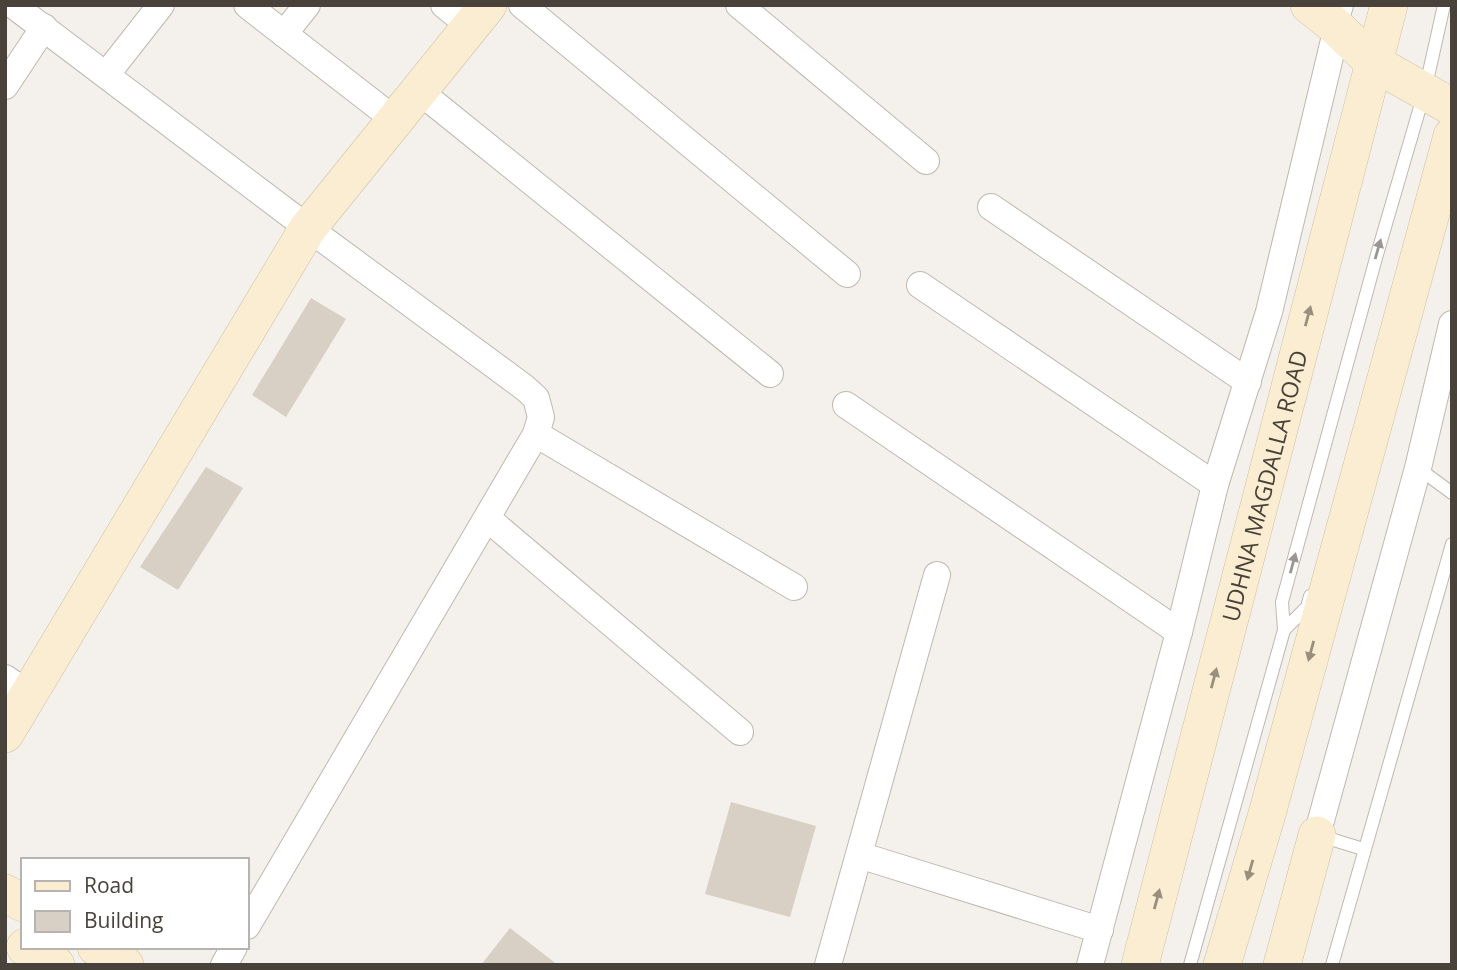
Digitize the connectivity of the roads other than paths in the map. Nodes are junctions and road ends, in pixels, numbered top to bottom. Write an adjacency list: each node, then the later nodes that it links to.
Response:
1 (161, 5): 13 (street)
2 (247, 5): 11 (street)
3 (307, 5): 11 (street)
4 (522, 5): 21 (street)
5 (738, 5): 18 (street)
6 (1389, 5): 12 (main road, UDHNA MAGDALLA ROAD)
7 (1444, 5): 16 (lane)
8 (468, 12): 15 (main road)
9 (1328, 12): 12 (main road); 25 (street)
10 (31, 14): 13 (street); 14 (street)
11 (284, 34): 17 (street)
12 (1375, 55): 16 (main road); 58 (main road, UDHNA MAGDALLA ROAD, one-way to 12)
13 (106, 75): 20 (street)
14 (5, 86)
15 (419, 91): 17 (main road); 24 (street)
16 (1443, 100): 36 (lane, one-way to 16); 60 (main road, one-way to 60)
17 (395, 120): 20 (main road)
18 (926, 161)
19 (991, 207): 25 (street)
20 (308, 229): 27 (street); 38 (main road)
21 (846, 274)
22 (920, 285): 29 (street)
23 (1452, 324): 28 (street)
24 (771, 374)
25 (1248, 382): 29 (street)
26 (846, 405): 37 (street)
27 (536, 434): 31 (street); 35 (street)
28 (1418, 468): 30 (lane); 41 (street)
29 (1215, 485): 37 (street)
30 (1452, 493)
31 (488, 519): 39 (street); 46 (street)
32 (1452, 544): 42 (lane)
33 (937, 575): 43 (street)
34 (1314, 580): 36 (lane)
35 (794, 587)
36 (1284, 630): 59 (lane)
37 (1179, 632): 47 (street)
38 (17, 686): 40 (main road)
39 (740, 732)
40 (5, 734)
41 (1317, 835): 42 (lane); 61 (main road)
42 (1363, 849): 62 (lane)
43 (859, 855): 47 (street); 56 (street)
44 (5, 893): 45 (main road)
45 (21, 902)
46 (248, 924)
47 (1100, 930): 57 (street)
48 (5, 936): 49 (main road)
49 (21, 945)
50 (28, 949): 53 (main road)
51 (99, 949): 54 (main road)
52 (233, 949): 55 (street)
53 (56, 965)
54 (125, 965)
55 (224, 965)
56 (828, 965)
57 (1090, 965)
58 (1140, 965)
59 (1190, 965)
60 (1222, 965)
61 (1282, 965)
62 (1332, 965)

